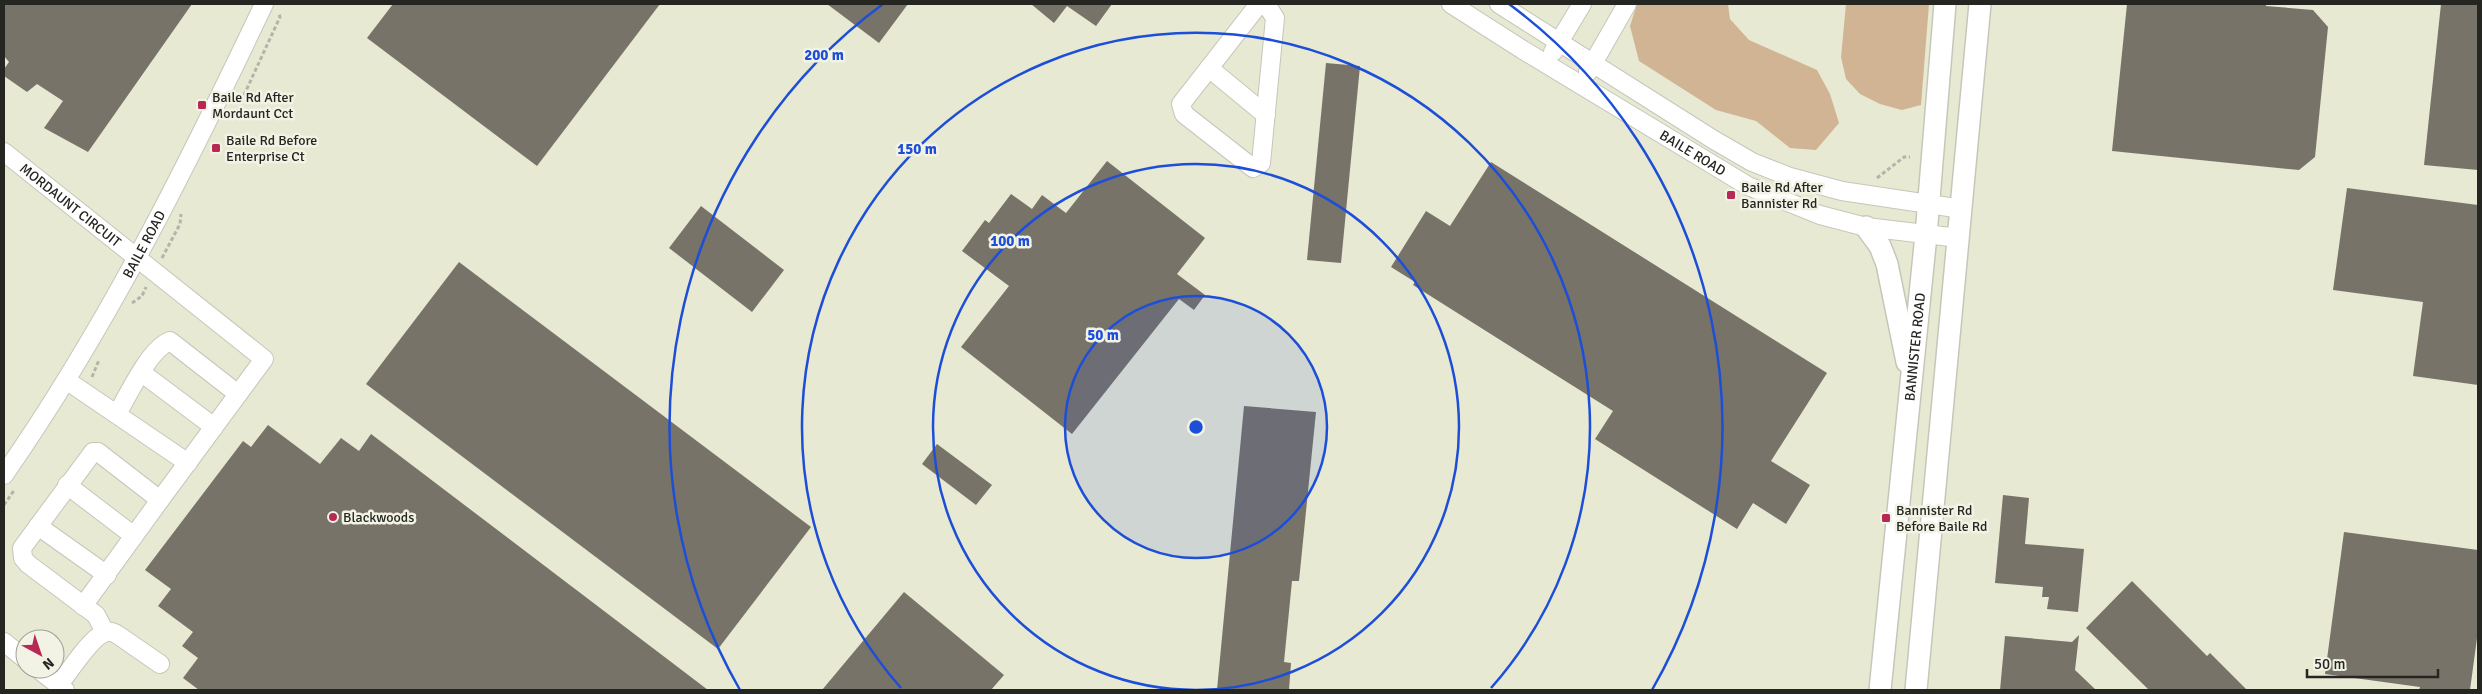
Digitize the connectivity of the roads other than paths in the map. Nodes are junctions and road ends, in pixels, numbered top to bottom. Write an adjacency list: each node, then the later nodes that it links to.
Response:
1 (264, 4): 22 (street, BAILE ROAD)
2 (1259, 4): 13 (street)
3 (1266, 4): 15 (street)
4 (1452, 4): 11 (street, BAILE ROAD)
5 (1499, 4): 10 (street, BAILE ROAD)
6 (1582, 4): 10 (street)
7 (1626, 4): 12 (street)
8 (1946, 4): 17 (main road, BANNISTER ROAD)
9 (1980, 4): 18 (main road)
10 (1559, 41): 11 (street); 12 (street, BAILE ROAD)
11 (1547, 63): 14 (street, BAILE ROAD)
12 (1593, 64): 14 (street); 17 (street, BAILE ROAD)
13 (1209, 68): 15 (street); 15 (street)
14 (1581, 84): 19 (street, BAILE ROAD)
15 (1266, 115)
16 (4, 152): 22 (street, MORDAUNT CIRCUIT)
17 (1927, 204): 18 (street, BAILE ROAD); 20 (main road, BANNISTER ROAD)
18 (1962, 209): 21 (main road)
19 (1866, 227): 20 (street, BAILE ROAD); 25 (main road)
20 (1926, 235): 21 (street, BAILE ROAD); 25 (main road, BANNISTER ROAD)
21 (1959, 238): 44 (main road)
22 (138, 256): 24 (street, BAILE ROAD); 26 (street, MORDAUNT CIRCUIT)
23 (142, 373): 26 (street); 27 (street); 28 (street)
24 (66, 380): 27 (street); 30 (street, BAILE ROAD)
25 (1911, 382): 43 (main road, BANNISTER ROAD)
26 (238, 394): 28 (street)
27 (117, 414): 29 (street)
28 (214, 427): 29 (street)
29 (188, 462): 32 (street)
30 (4, 475)
31 (67, 485): 32 (street); 33 (street); 34 (street)
32 (160, 500): 34 (street)
33 (38, 526): 35 (street); 36 (street)
34 (134, 536): 35 (street)
35 (107, 575): 36 (street)
36 (83, 606): 37 (street)
37 (105, 632): 40 (street); 42 (street)
38 (4, 642): 39 (street)
39 (15, 650)
40 (160, 664)
41 (51, 679): 42 (street)
42 (62, 688)
43 (1880, 690)
44 (1916, 690)

